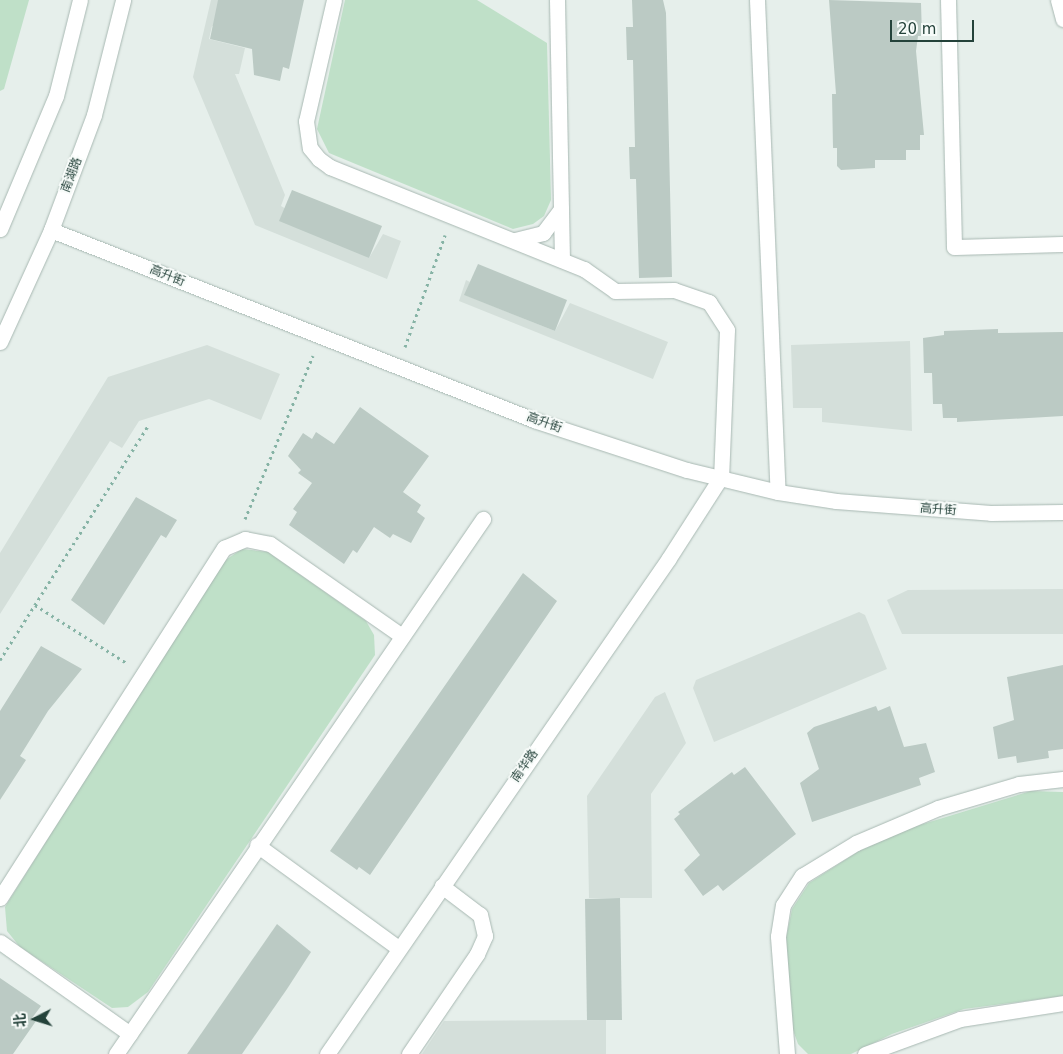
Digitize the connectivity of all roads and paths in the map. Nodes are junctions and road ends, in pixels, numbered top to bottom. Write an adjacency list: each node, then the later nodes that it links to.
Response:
1 (80, 0): 10 (street)
2 (123, 0): 13 (street, 南湖路)
3 (334, 0): 11 (street)
4 (557, 0): 9 (street)
5 (757, 0): 22 (street)
6 (948, 0): 15 (street)
7 (1058, 0): 8 (street)
8 (1063, 19)
9 (561, 207): 14 (street); 16 (street)
10 (4, 211): 12 (street)
11 (452, 216): 14 (street); 19 (path)
12 (0, 229)
13 (51, 230): 17 (street, 高升街); 18 (street, 南湖路)
14 (515, 240): 16 (street)
15 (1063, 244)
16 (562, 260): 21 (street)
17 (321, 336): 19 (street, 高升街); 25 (path)
18 (0, 342)
19 (398, 368): 21 (street, 高升街)
20 (149, 424): 26 (path)
21 (721, 476): 22 (street, 高升街); 32 (street, 南华路)
22 (778, 492): 23 (street, 高升街)
23 (1063, 512)
24 (483, 519): 27 (street)
25 (235, 542): 27 (street); 29 (street)
26 (35, 605): 28 (path); 29 (path)
27 (402, 636): 31 (street)
28 (0, 660)
29 (142, 672): 33 (street)
30 (1063, 779): 41 (street)
31 (257, 845): 35 (street); 37 (street)
32 (442, 886): 35 (street, 南华路); 40 (street)
33 (0, 898)
34 (0, 942): 37 (street)
35 (398, 948): 39 (street, 南华路)
36 (1063, 1003): 42 (street)
37 (130, 1034): 38 (street)
38 (116, 1054)
39 (327, 1054)
40 (409, 1054)
41 (787, 1054)
42 (865, 1054)

